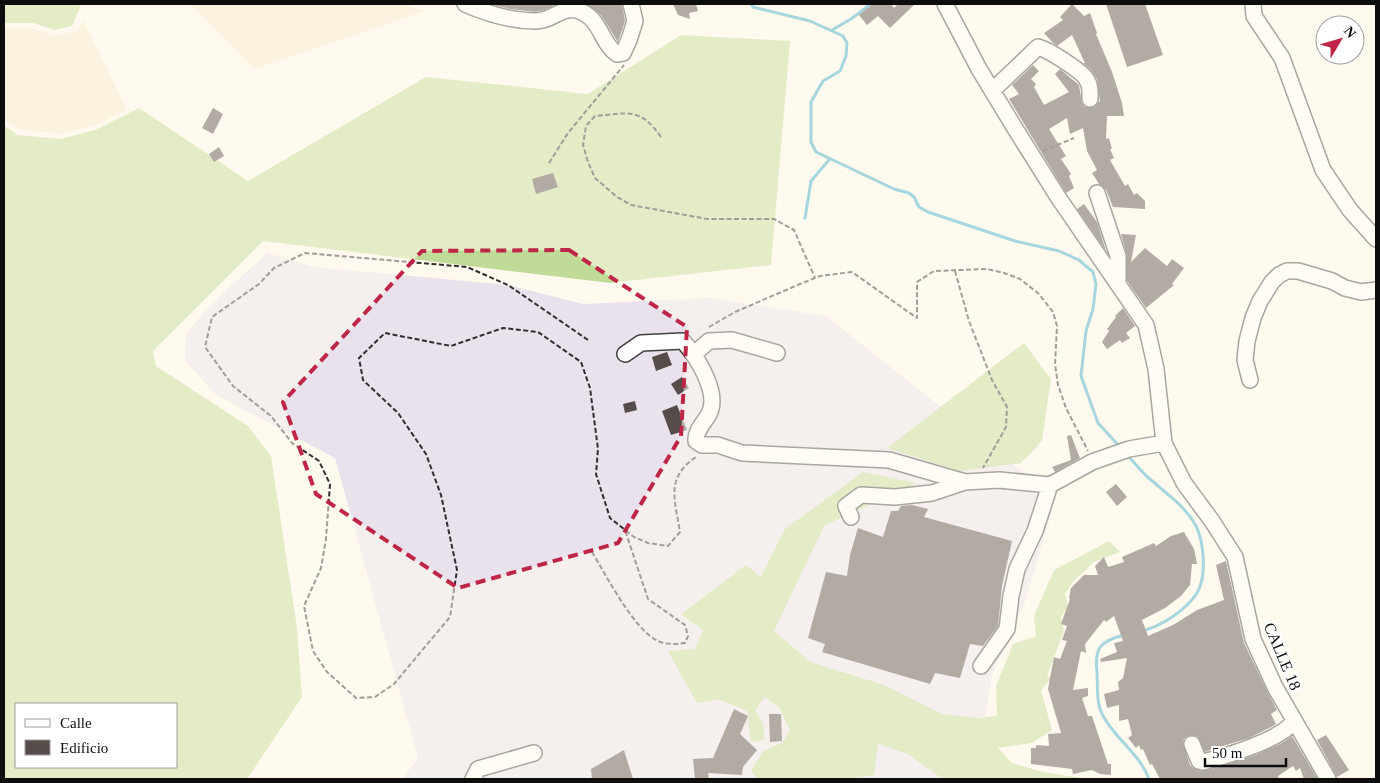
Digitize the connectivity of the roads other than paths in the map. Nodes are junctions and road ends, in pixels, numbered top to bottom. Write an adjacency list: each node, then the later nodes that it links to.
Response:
1 (465, 4): 5 (street)
2 (631, 4): 5 (street)
3 (945, 4): 6 (street)
4 (1253, 4): 9 (street)
5 (497, 10)
6 (992, 91): 7 (street); 10 (street)
7 (1090, 99)
8 (1097, 193): 10 (street)
9 (1376, 240)
10 (1118, 284): 16 (street)
11 (1376, 290): 15 (street)
12 (625, 354): 13 (street)
13 (694, 354): 14 (street); 17 (street)
14 (777, 354)
15 (1250, 380)
16 (1164, 443): 18 (street); 21 (street, CALLE 18)
17 (965, 482): 18 (street); 19 (street)
18 (1050, 485): 20 (street)
19 (851, 517)
20 (981, 666)
21 (1294, 721): 22 (street); 25 (street, CALLE 18)
22 (1192, 744)
23 (534, 754): 24 (street)
24 (473, 779)
25 (1328, 779)

